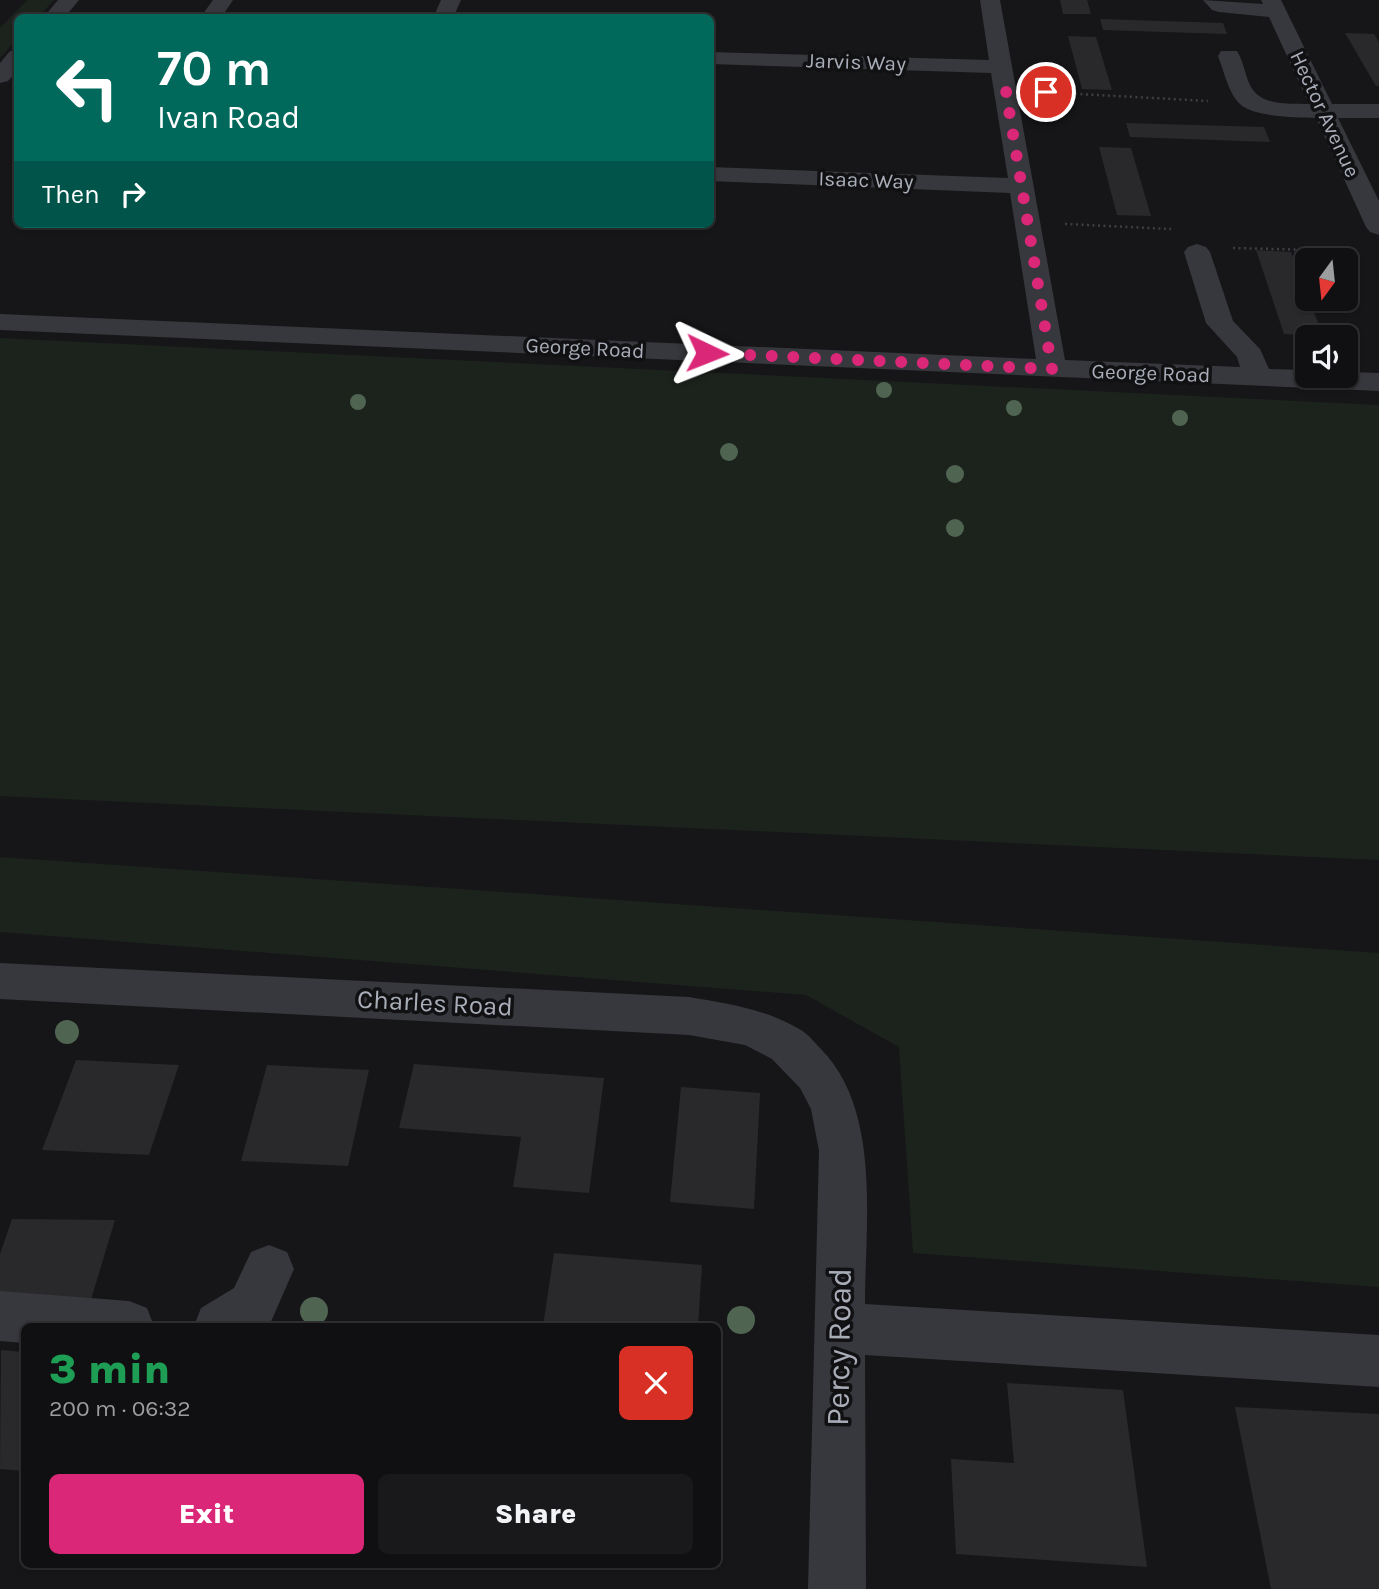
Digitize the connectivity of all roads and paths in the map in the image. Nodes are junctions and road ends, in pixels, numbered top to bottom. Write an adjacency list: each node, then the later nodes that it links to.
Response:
1 (69, 0): 5 (street)
2 (990, 0): 9 (street)
3 (1213, 0): 4 (street)
4 (1274, 6): 13 (street, Hector Avenue)
5 (57, 14)
6 (1229, 56): 12 (street)
7 (714, 58): 9 (street, Jarvis Way)
8 (14, 61): 10 (street)
9 (1002, 67): 11 (street)
10 (0, 76)
11 (1006, 92): 12 (path); 16 (street)
12 (1258, 105): 13 (street)
13 (1323, 109): 14 (street); 17 (street, Hector Avenue)
14 (1379, 111)
15 (714, 174): 16 (street, Isaac Way)
16 (1022, 186): 20 (street)
17 (1379, 227)
18 (1197, 252): 21 (street)
19 (0, 322): 20 (street, George Road)
20 (1052, 369): 21 (street, George Road)
21 (1257, 377): 22 (street, George Road)
22 (1379, 382)
23 (4, 990): 24 (street, Charles Road)
24 (833, 1106): 29 (street, Percy Road)
25 (269, 1269): 28 (street)
26 (0, 1316): 27 (street)
27 (90, 1323)
28 (226, 1323)
29 (839, 1328): 30 (street); 31 (street, Percy Road)
30 (1379, 1361)
31 (837, 1589)

